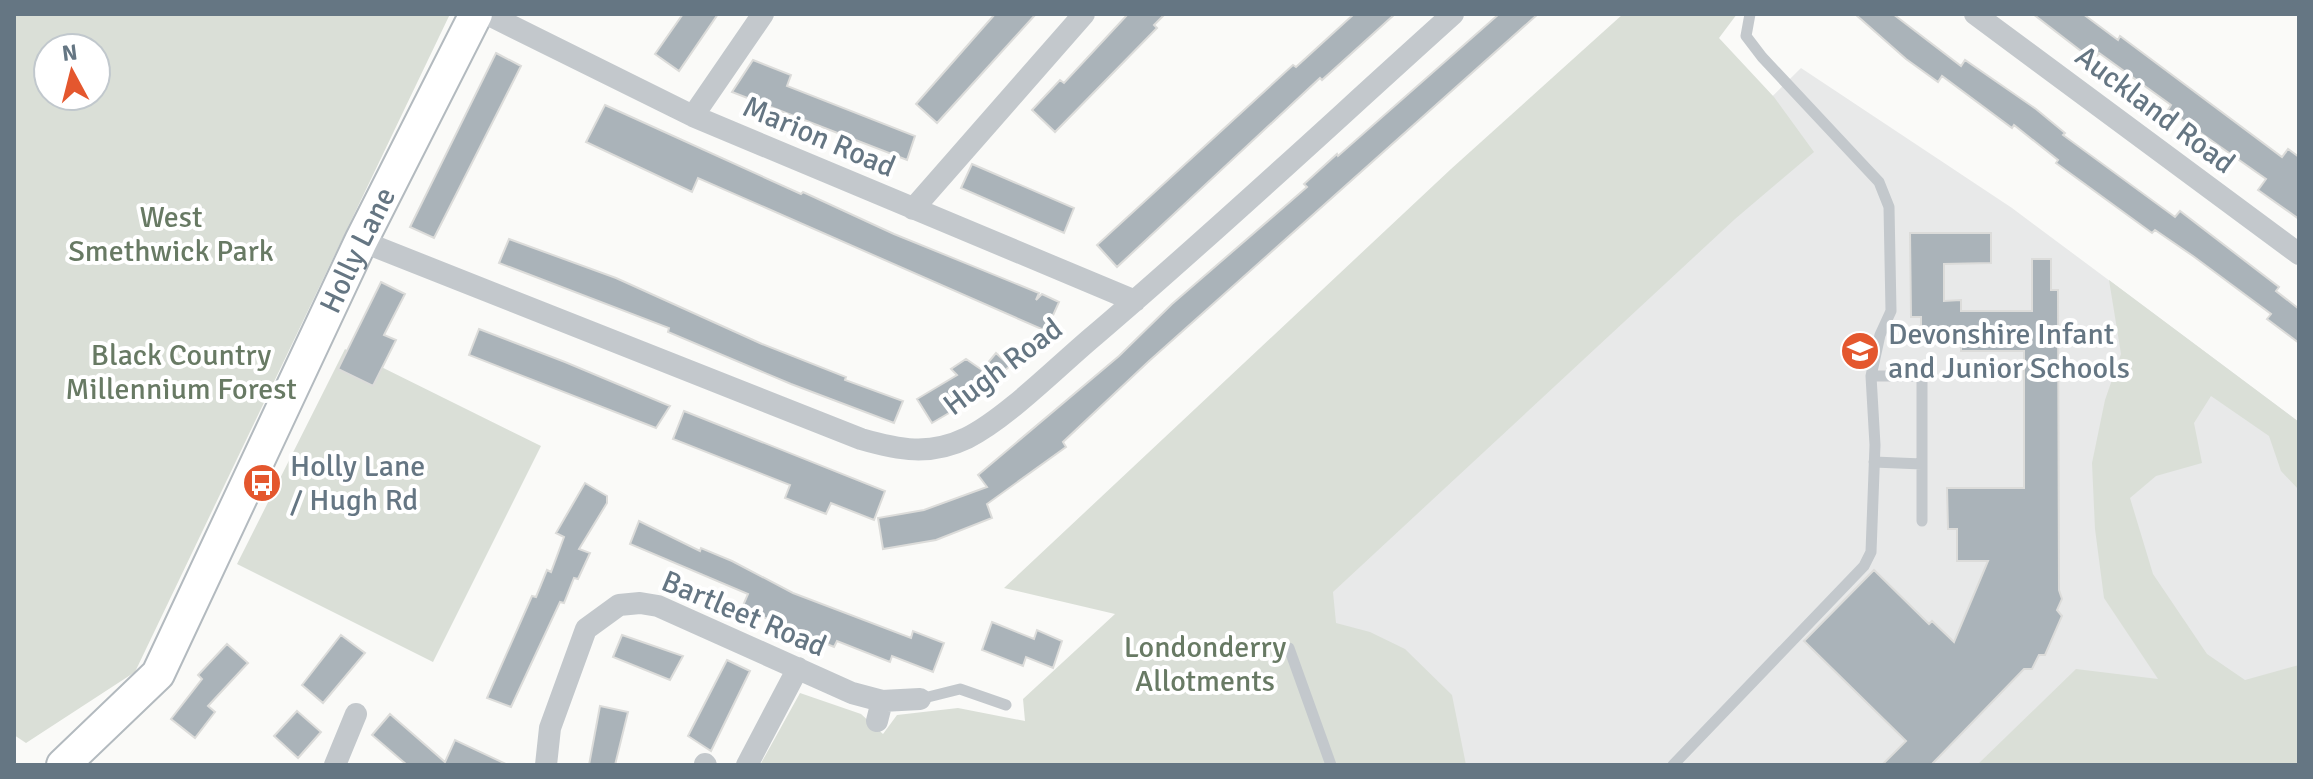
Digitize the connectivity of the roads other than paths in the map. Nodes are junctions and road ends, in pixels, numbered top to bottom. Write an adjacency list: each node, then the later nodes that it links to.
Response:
1 (476, 14): 10 (street, Holly Lane)
2 (487, 14): 8 (street, Marion Road)
3 (763, 14): 8 (street)
4 (1084, 14): 9 (street)
5 (1453, 14): 12 (street, Hugh Road)
6 (1750, 14): 13 (lane)
7 (1975, 14): 11 (street, Auckland Road)
8 (693, 116): 9 (street, Marion Road)
9 (913, 209): 12 (street, Marion Road)
10 (361, 241): 12 (street, Hugh Road); 23 (street, Holly Lane)
11 (2299, 254)
12 (1135, 301)
13 (1871, 376): 14 (lane); 15 (lane)
14 (1874, 462): 15 (lane); 27 (lane)
15 (1922, 464): 16 (lane)
16 (1922, 521)
17 (1289, 648): 26 (lane)
18 (798, 668): 19 (street, Bartleet Road); 24 (street, Bartleet Road); 25 (street)
19 (920, 699): 20 (lane)
20 (1006, 705)
21 (356, 714): 22 (street)
22 (341, 763)
23 (63, 765)
24 (546, 765)
25 (747, 765)
26 (1331, 765)
27 (1673, 765)

